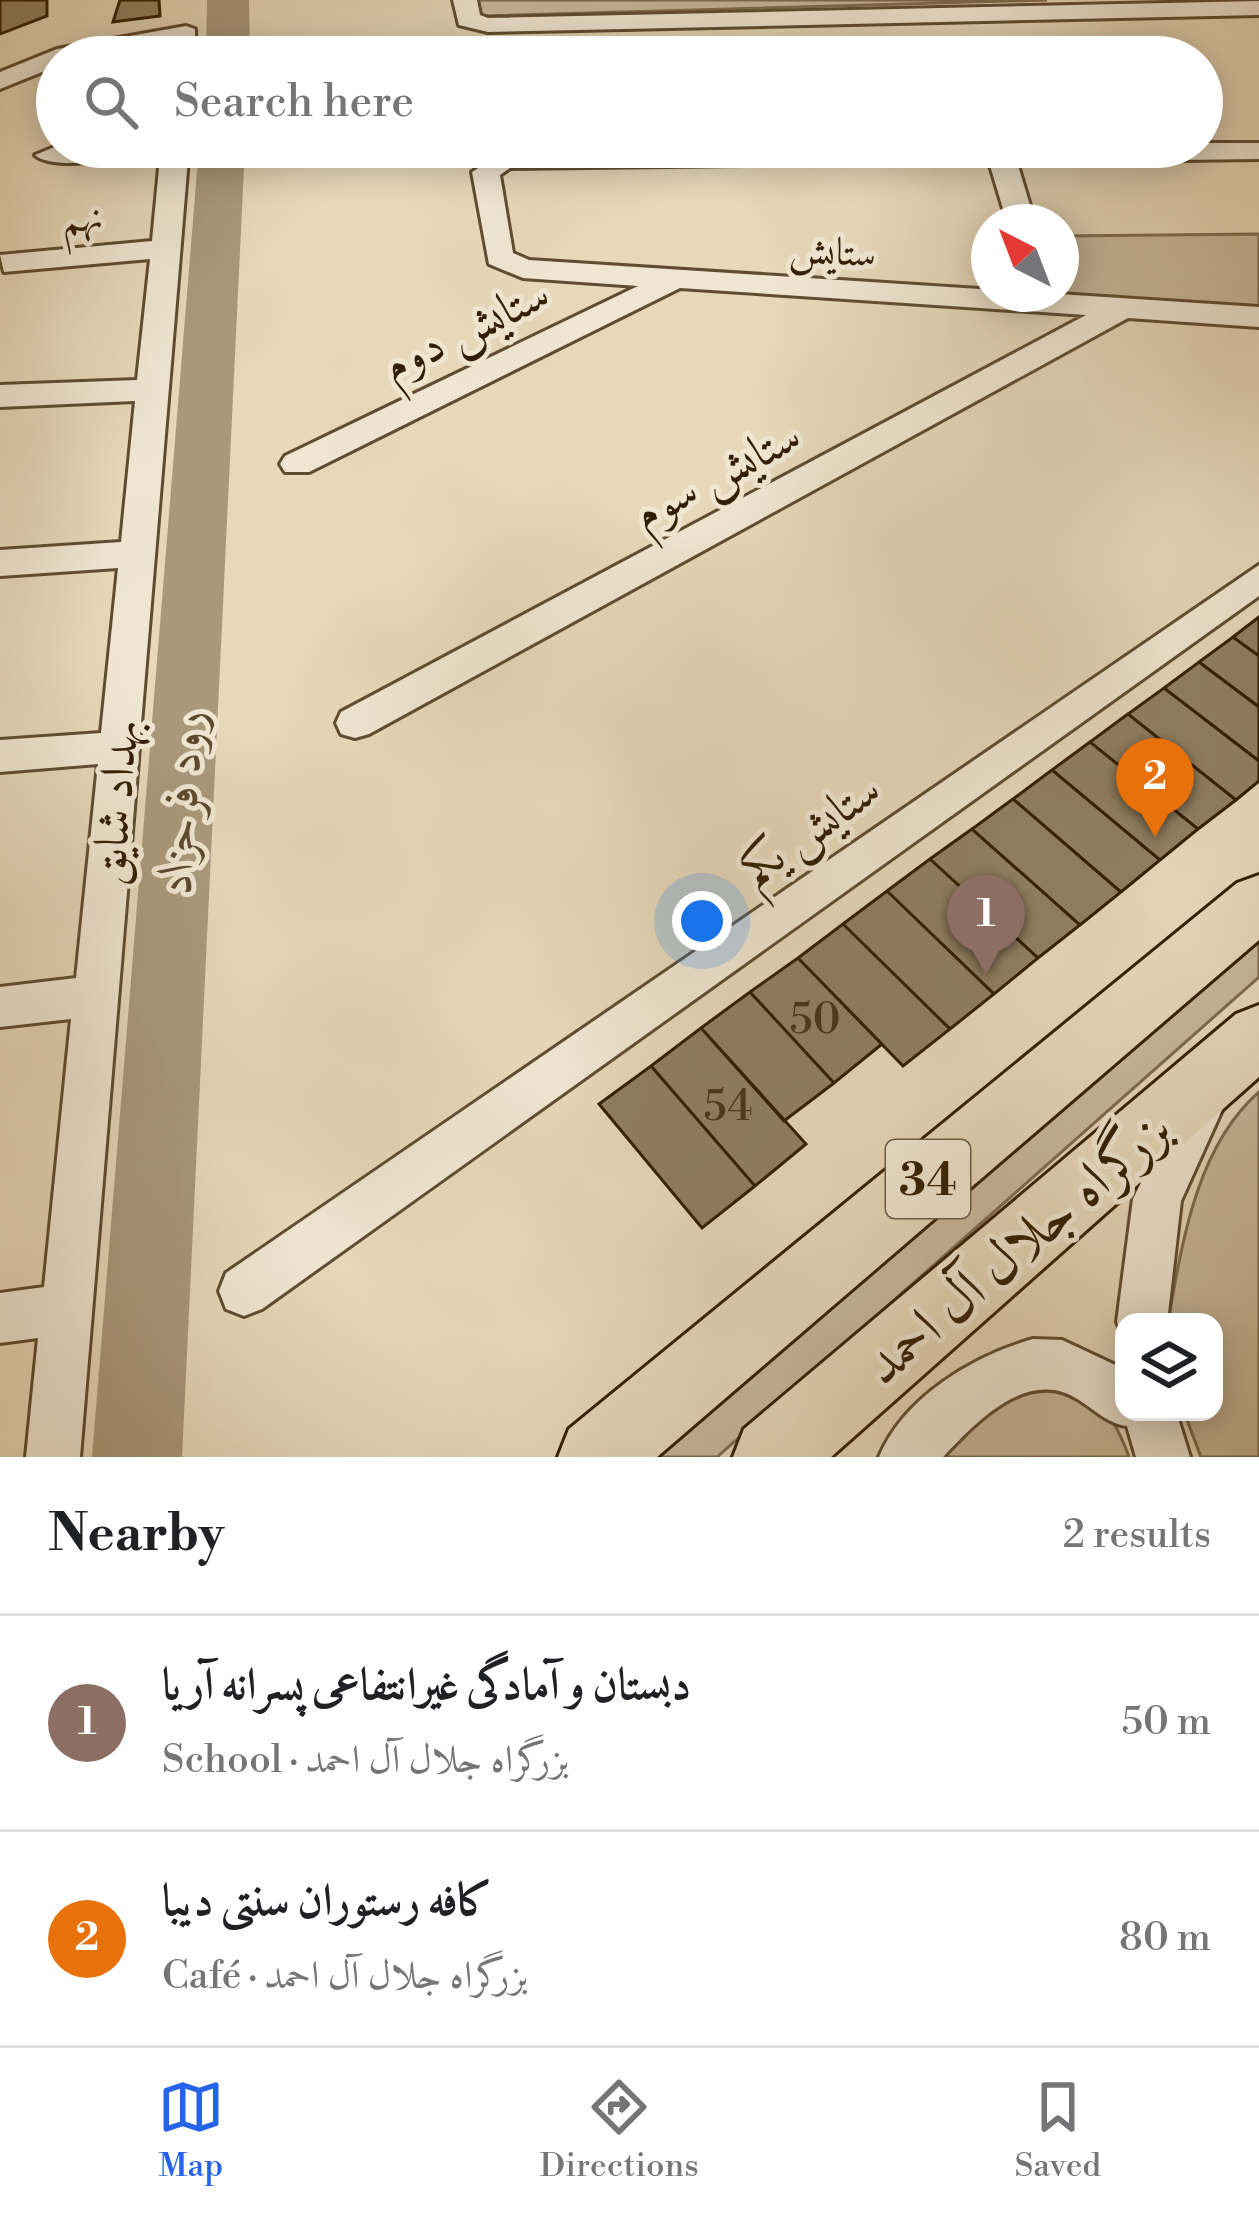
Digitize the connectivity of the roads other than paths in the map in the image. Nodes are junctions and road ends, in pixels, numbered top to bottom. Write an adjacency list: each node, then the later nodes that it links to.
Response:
1 (180, 0): 4 (street)
2 (465, 0): 3 (street)
3 (1252, 11)
4 (184, 36)
5 (36, 66): 6 (street)
6 (0, 81)
7 (1223, 151): 8 (street)
8 (1259, 151)
9 (174, 168): 13 (street, بهداد شایق)
10 (488, 168): 15 (street, ستایش)
11 (1005, 168): 12 (street)
12 (1016, 204)
13 (166, 249): 14 (street, نهم); 20 (street, بهداد شایق)
14 (4, 263)
15 (675, 279): 16 (street, ستایش); 22 (street, ستایش دوم)
16 (971, 295)
17 (1079, 303): 18 (street, ستایش)
18 (1121, 308): 19 (street, ستایش); 26 (street, ستایش سوم)
19 (1259, 317)
20 (152, 390): 21 (street); 23 (street, بهداد شایق)
21 (0, 396)
22 (297, 464)
23 (137, 554): 24 (street); 27 (street, بهداد شایق)
24 (0, 563)
25 (1259, 578): 33 (street, ستایش یکم)
26 (356, 723)
27 (119, 747): 28 (street); 30 (street, بهداد شایق)
28 (0, 756)
29 (1259, 902): 39 (highway, بزرگراه جلال آل احمد / 34)
30 (96, 996): 31 (street); 34 (street, بهداد شایق)
31 (0, 1007)
32 (1239, 1053): 35 (street); 40 (highway, بزرگراه جلال آل احمد / 34)
33 (244, 1291)
34 (66, 1309): 36 (street); 38 (street, بهداد شایق)
35 (1143, 1313)
36 (0, 1318)
37 (1115, 1392): 41 (street)
38 (53, 1457)
39 (597, 1457)
40 (772, 1457)
41 (906, 1457)

